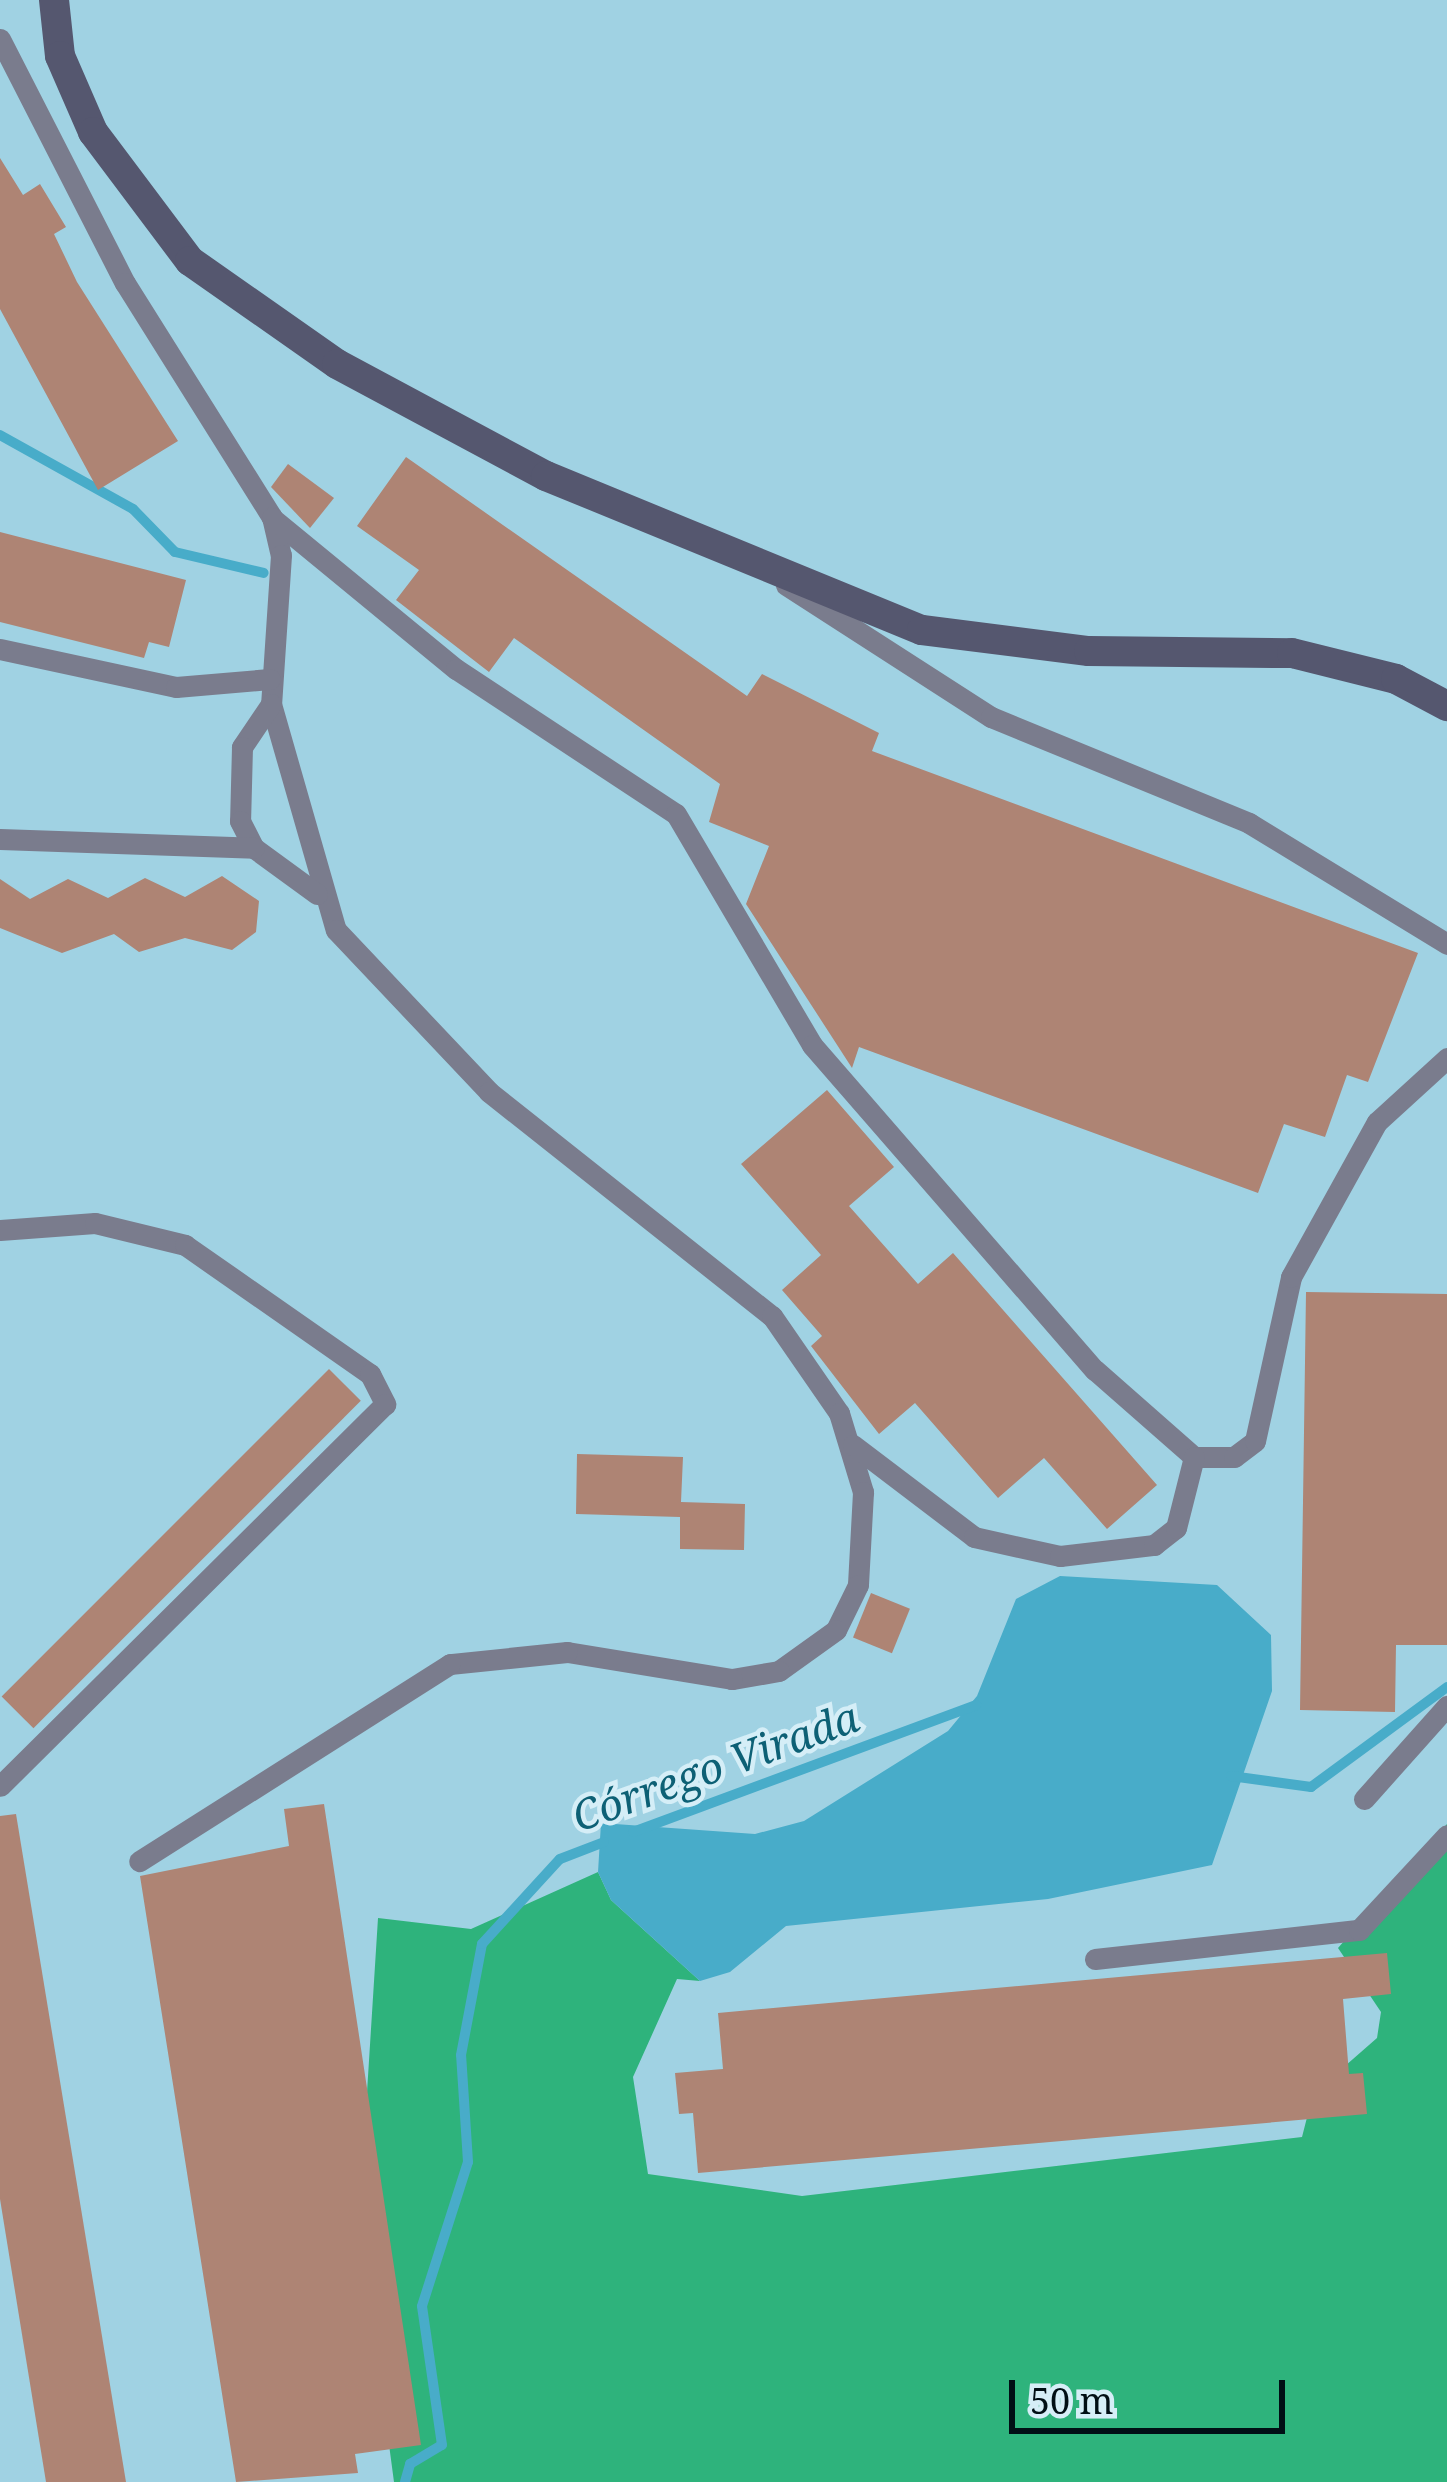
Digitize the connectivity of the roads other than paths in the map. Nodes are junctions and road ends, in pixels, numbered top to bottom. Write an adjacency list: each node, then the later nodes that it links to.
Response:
1 (54, 0): 4 (street)
2 (0, 39): 3 (lane)
3 (272, 517): 6 (lane); 16 (lane)
4 (771, 575): 8 (street); 12 (lane)
5 (0, 650): 6 (lane)
6 (270, 679): 7 (lane)
7 (271, 704): 10 (lane); 11 (lane)
8 (1447, 706)
9 (0, 838): 10 (lane)
10 (254, 848): 11 (lane)
11 (317, 894): 15 (lane)
12 (1447, 944)
13 (1447, 1058): 16 (lane)
14 (0, 1230): 18 (lane)
15 (852, 1445): 16 (lane); 21 (lane)
16 (1194, 1456)
17 (1447, 1706): 19 (lane)
18 (0, 1786)
19 (1364, 1799)
20 (1447, 1835): 22 (lane)
21 (139, 1862)
22 (1095, 1959)

